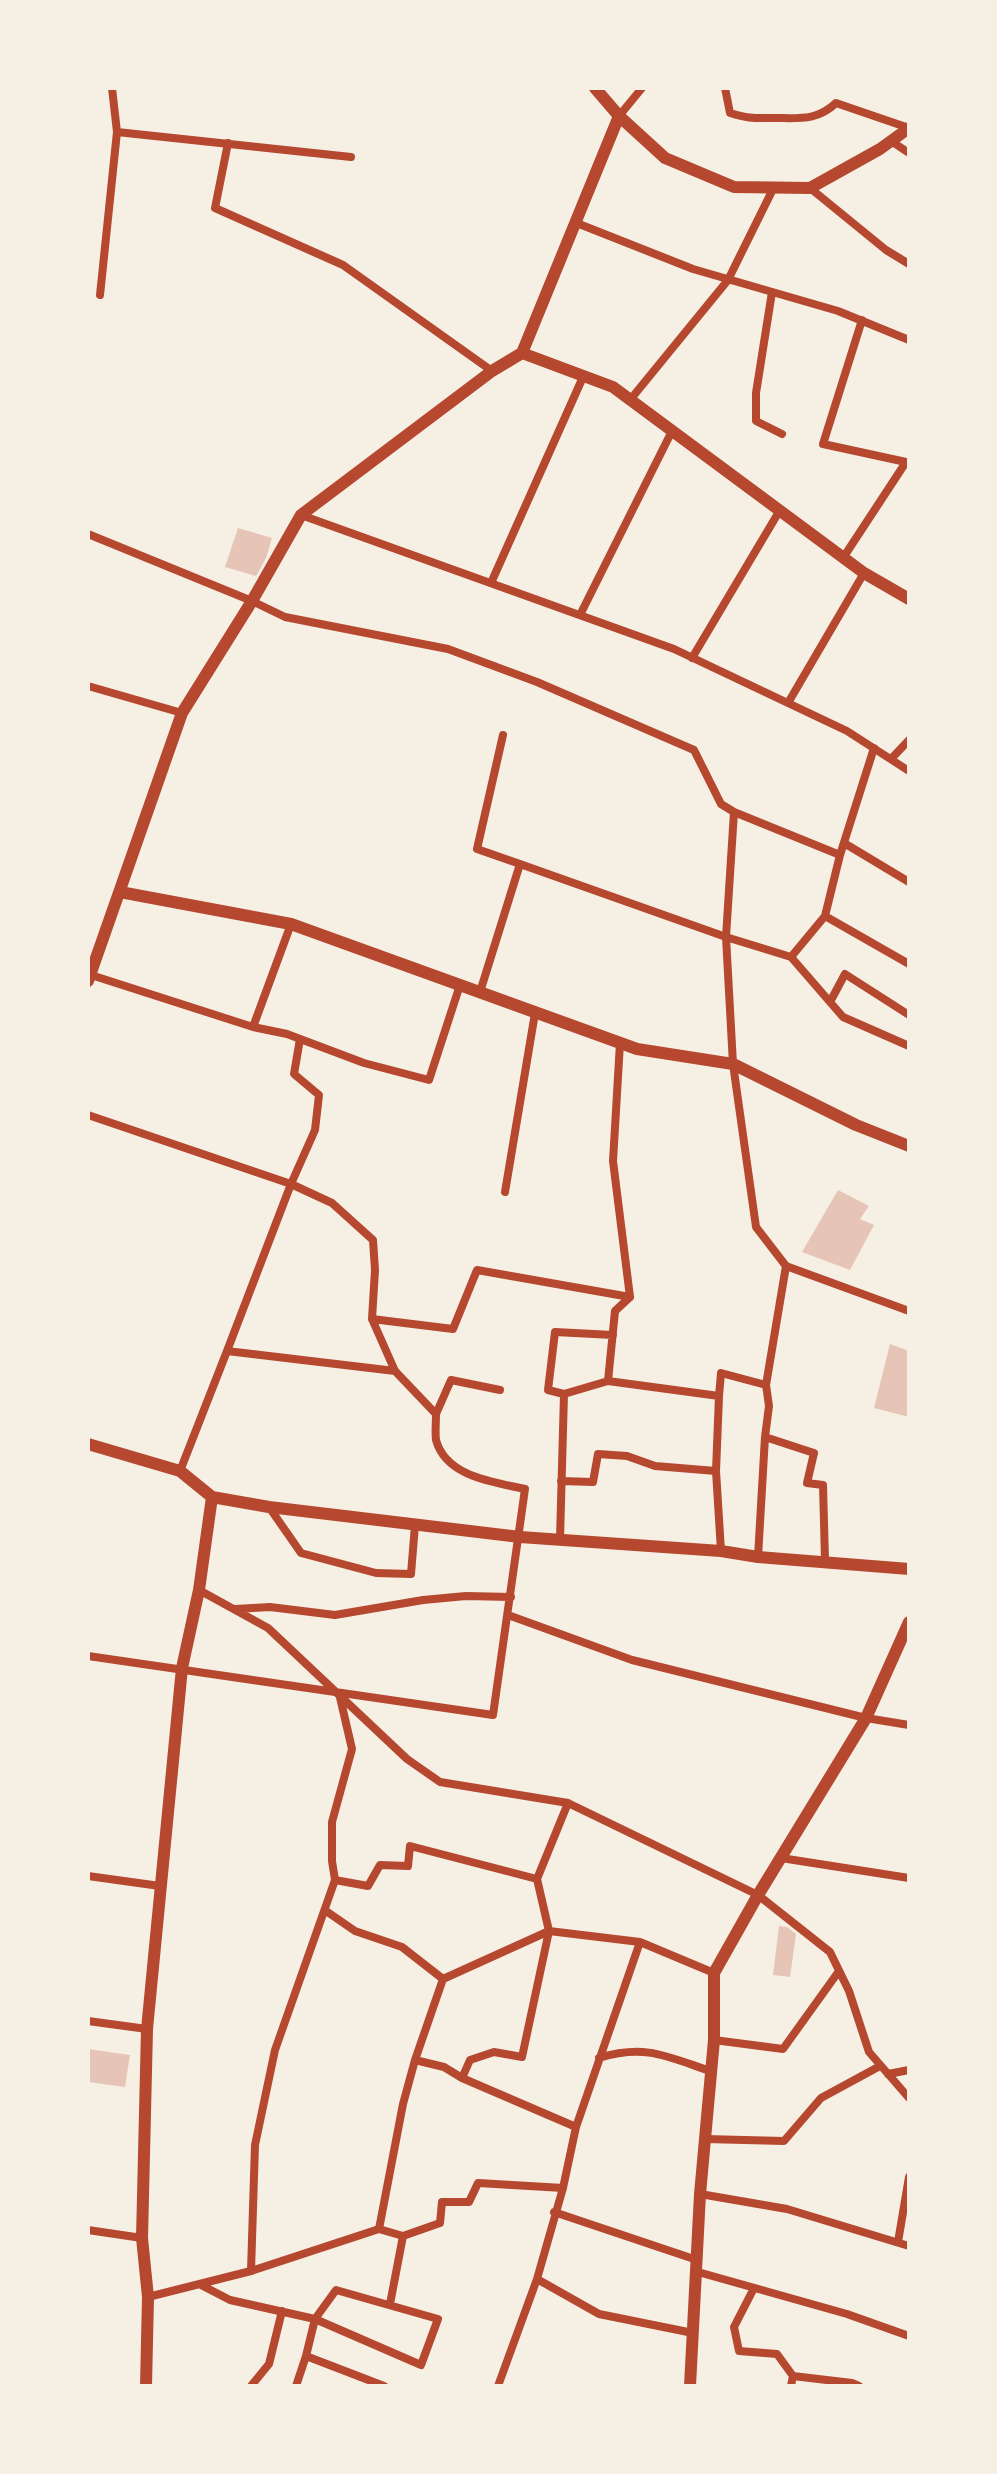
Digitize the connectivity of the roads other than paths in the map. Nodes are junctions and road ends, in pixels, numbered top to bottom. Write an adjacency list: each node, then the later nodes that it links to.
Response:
1 (112, 88): 7 (street)
2 (595, 88): 5 (street)
3 (642, 88): 5 (street)
4 (725, 88): 6 (street)
5 (619, 116): 12 (street); 14 (street)
6 (909, 128): 8 (street)
7 (117, 132): 9 (street); 18 (street)
8 (891, 141): 10 (street); 13 (street)
9 (228, 143): 11 (street); 22 (street)
10 (909, 153)
11 (351, 157)
12 (774, 187): 13 (street); 16 (street)
13 (810, 188): 15 (street)
14 (574, 222): 16 (street); 21 (street)
15 (909, 264)
16 (728, 280): 17 (street); 24 (street)
17 (772, 292): 19 (street); 26 (street)
18 (100, 295)
19 (862, 320): 20 (street); 30 (street)
20 (909, 340)
21 (522, 353): 22 (street); 23 (street)
22 (492, 371): 28 (street)
23 (583, 377): 24 (street); 32 (street)
24 (630, 400): 25 (street)
25 (672, 431): 27 (street); 35 (street)
26 (782, 434)
27 (780, 510): 30 (street); 36 (street)
28 (301, 515): 32 (street); 34 (street)
29 (88, 534): 34 (street)
30 (843, 558): 31 (street)
31 (864, 573): 33 (street); 38 (street)
32 (491, 583): 35 (street)
33 (909, 599)
34 (252, 601): 39 (street); 45 (street)
35 (580, 615): 36 (street)
36 (692, 658): 38 (street)
37 (88, 686): 39 (street)
38 (788, 703): 42 (street)
39 (182, 713): 50 (street)
40 (503, 735): 48 (street)
41 (909, 740): 43 (street)
42 (874, 748): 43 (street); 46 (street)
43 (891, 759): 44 (street)
44 (909, 771)
45 (734, 812): 47 (street); 53 (street)
46 (844, 843): 47 (street); 49 (street)
47 (840, 855): 51 (street)
48 (520, 864): 53 (street); 58 (street)
49 (909, 882)
50 (120, 892): 52 (street); 56 (street)
51 (825, 916): 54 (street); 55 (street)
52 (291, 924): 57 (street); 62 (street)
53 (726, 937): 54 (street); 66 (street)
54 (791, 957): 59 (street)
55 (909, 964)
56 (90, 978): 62 (street)
57 (460, 985): 58 (street); 63 (street)
58 (480, 992): 60 (street)
59 (830, 1002): 61 (street); 65 (street)
60 (535, 1013): 64 (street); 70 (street)
61 (909, 1015)
62 (253, 1027): 63 (street)
63 (300, 1039): 69 (street)
64 (620, 1043): 66 (street); 72 (street)
65 (909, 1046)
66 (733, 1064): 68 (street); 71 (street)
67 (88, 1115): 69 (street)
68 (909, 1146)
69 (291, 1184): 74 (street); 76 (street)
70 (505, 1192)
71 (786, 1266): 73 (street); 79 (street)
72 (630, 1297): 74 (street); 75 (street)
73 (909, 1311)
74 (372, 1319): 77 (street)
75 (613, 1335): 78 (street); 81 (street)
76 (227, 1351): 77 (street); 86 (street)
77 (395, 1371): 83 (street)
78 (608, 1381): 81 (street); 82 (street)
79 (766, 1385): 82 (street); 84 (street)
80 (500, 1390): 83 (street)
81 (564, 1394): 88 (street)
82 (719, 1396): 87 (street)
83 (436, 1414): 92 (street)
84 (765, 1437): 95 (street); 96 (street)
85 (88, 1444): 86 (street)
86 (180, 1471): 89 (street)
87 (716, 1471): 88 (street); 94 (street)
88 (561, 1481): 93 (street)
89 (212, 1497): 90 (street); 98 (street)
90 (269, 1507): 91 (street); 91 (street)
91 (415, 1525): 92 (street)
92 (520, 1537): 93 (street); 99 (street)
93 (560, 1539): 94 (street)
94 (721, 1551): 95 (street)
95 (758, 1557): 96 (street)
96 (825, 1560): 97 (street)
97 (909, 1569)
98 (199, 1590): 100 (street); 104 (street)
99 (511, 1597): 100 (street); 101 (street)
100 (234, 1609): 105 (street)
101 (508, 1615): 105 (street); 106 (street)
102 (909, 1622): 106 (street)
103 (88, 1656): 104 (street)
104 (182, 1668): 105 (street); 114 (street)
105 (339, 1693): 108 (street); 113 (street)
106 (866, 1718): 107 (street); 109 (street)
107 (909, 1725)
108 (568, 1803): 112 (street); 115 (street)
109 (781, 1858): 111 (street); 115 (street)
110 (88, 1876): 114 (street)
111 (909, 1878)
112 (537, 1879): 113 (street); 117 (street)
113 (335, 1880): 116 (street)
114 (160, 1886): 123 (street)
115 (758, 1895): 119 (street); 120 (street)
116 (326, 1911): 121 (street); 146 (street)
117 (549, 1931): 118 (street); 121 (street); 131 (street)
118 (640, 1942): 120 (street); 125 (street)
119 (839, 1971): 124 (street); 127 (street)
120 (714, 1973): 124 (street)
121 (443, 1979): 126 (street)
122 (88, 2021): 123 (street)
123 (147, 2029): 142 (street)
124 (714, 2040): 129 (street)
125 (599, 2058): 129 (street); 133 (street)
126 (415, 2060): 131 (street); 139 (street)
127 (880, 2066): 130 (street); 134 (street)
128 (909, 2070): 130 (street)
129 (710, 2071): 134 (street)
130 (888, 2074): 132 (street)
131 (462, 2078): 133 (street)
132 (909, 2098)
133 (576, 2127): 136 (street)
134 (705, 2139): 137 (street)
135 (909, 2177): 143 (street)
136 (563, 2188): 138 (street); 141 (street)
137 (700, 2194): 143 (street); 145 (street)
138 (554, 2212): 145 (street); 147 (street)
139 (379, 2229): 141 (street); 146 (street)
140 (88, 2230): 142 (street)
141 (403, 2236): 151 (street)
142 (142, 2238): 150 (street)
143 (898, 2242): 144 (street)
144 (909, 2246)
145 (698, 2266): 149 (street); 154 (street)
146 (251, 2271): 148 (street)
147 (537, 2279): 154 (street); 159 (street)
148 (201, 2285): 150 (street); 152 (street)
149 (754, 2288): 155 (street); 158 (street)
150 (148, 2297): 160 (street)
151 (390, 2304): 153 (street); 153 (street)
152 (282, 2311): 153 (street); 161 (street)
153 (315, 2319): 156 (street)
154 (693, 2333): 165 (street)
155 (909, 2336)
156 (306, 2356): 157 (street); 162 (street)
157 (354, 2374): 163 (street); 164 (street)
158 (793, 2376): 166 (street); 167 (street)
159 (502, 2385)
160 (146, 2386)
161 (251, 2386)
162 (296, 2386)
163 (350, 2386)
164 (384, 2386)
165 (690, 2386)
166 (791, 2386)
167 (859, 2386)

